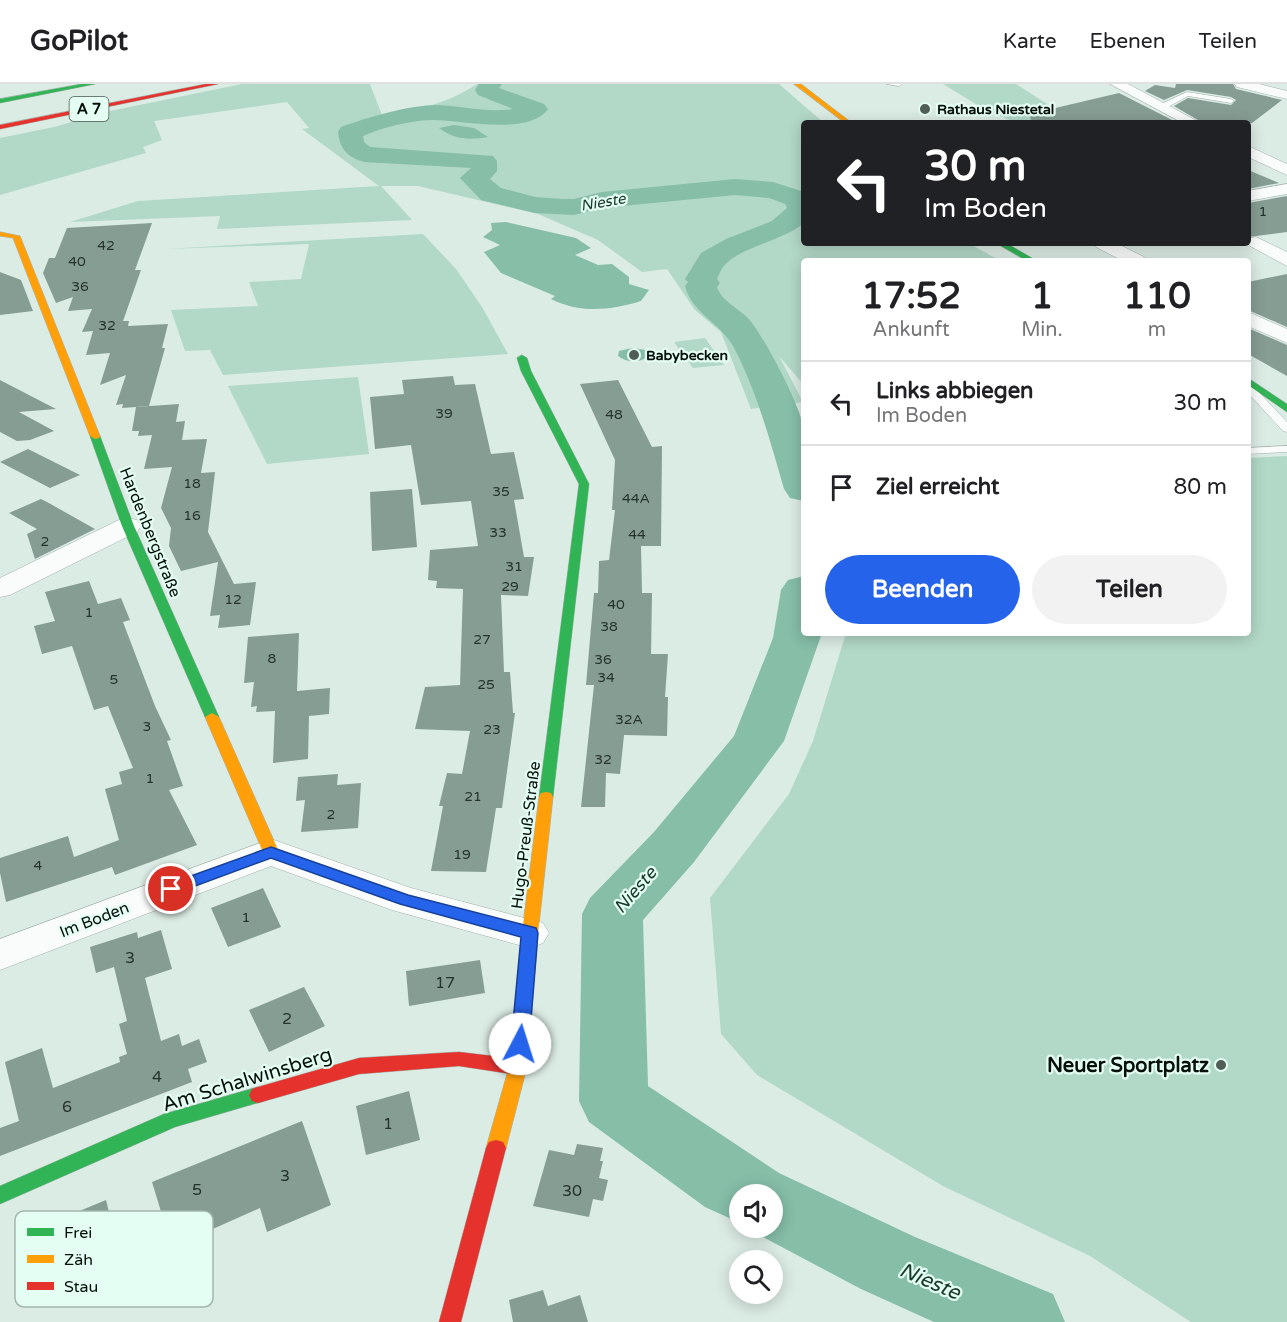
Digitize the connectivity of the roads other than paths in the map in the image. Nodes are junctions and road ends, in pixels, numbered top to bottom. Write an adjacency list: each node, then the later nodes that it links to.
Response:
1 (92, 84): 10 (main road)
2 (166, 84): 13 (main road, A 7)
3 (215, 84): 16 (main road, A 7)
4 (798, 84): 14 (main road)
5 (890, 84): 6 (lane)
6 (899, 84)
7 (1117, 84): 12 (street)
8 (1242, 84): 9 (street)
9 (1284, 92)
10 (0, 101)
11 (1231, 101): 12 (lane)
12 (1160, 106): 15 (street)
13 (0, 117)
14 (845, 120)
15 (1188, 120)
16 (0, 127)
17 (1251, 152): 18 (street)
18 (1287, 170)
19 (1287, 189): 20 (street)
20 (1251, 195)
21 (5, 237): 37 (main road, Hardenbergstraße)
22 (1256, 242): 27 (street)
23 (1006, 246): 25 (main road)
24 (1108, 246): 26 (street)
25 (1028, 258)
26 (1131, 258)
27 (1287, 260)
28 (1251, 320): 29 (street)
29 (1287, 338)
30 (522, 358): 40 (main road, Hugo-Preuß-Straße)
31 (1251, 383): 33 (main road)
32 (1251, 390): 34 (lane)
33 (1287, 409)
34 (1287, 429)
35 (1287, 449): 36 (lane)
36 (1251, 451)
37 (129, 526): 38 (street); 39 (main road, Hardenbergstraße)
38 (0, 590)
39 (271, 852): 40 (street); 41 (street, Im Boden)
40 (530, 933): 42 (main road, Hugo-Preuß-Straße)
41 (0, 955)
42 (518, 1067): 43 (main road, Am Schalwinsberg); 44 (main road, Hugo-Preuß-Straße)
43 (0, 1195)
44 (450, 1322)

